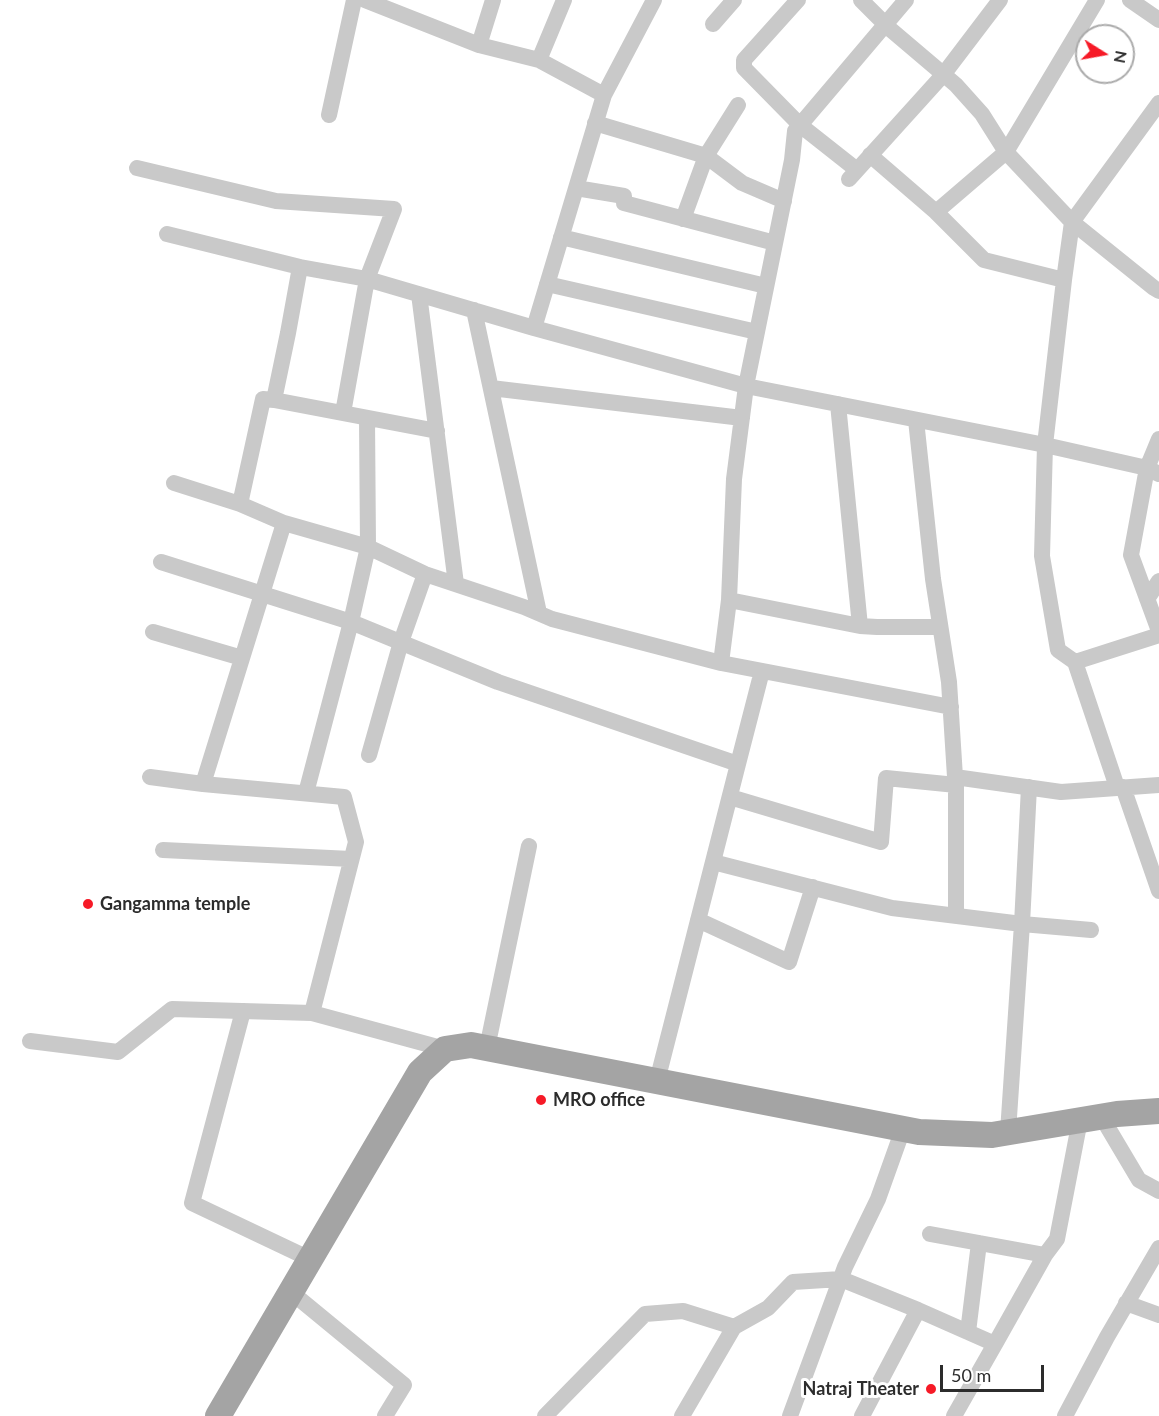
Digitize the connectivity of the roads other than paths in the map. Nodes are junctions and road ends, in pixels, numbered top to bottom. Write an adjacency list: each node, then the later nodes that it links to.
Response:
1 (354, 0): 22 (street)
2 (365, 0): 16 (street)
3 (493, 0): 16 (street)
4 (564, 0): 17 (street)
5 (654, 0): 19 (street)
6 (734, 0): 14 (street)
7 (798, 0): 24 (street)
8 (861, 0): 15 (street)
9 (906, 0): 15 (street)
10 (1000, 0): 18 (street)
11 (1097, 0): 25 (street)
12 (1130, 0): 13 (street)
13 (1159, 21)
14 (713, 24)
15 (886, 24): 18 (street); 24 (street)
16 (478, 45): 17 (street)
17 (539, 60): 19 (street)
18 (943, 75): 25 (street); 26 (street)
19 (604, 95): 23 (street)
20 (1159, 103): 33 (street)
21 (738, 105): 27 (street)
22 (329, 115)
23 (595, 123): 27 (street); 29 (street)
24 (800, 125): 26 (street); 30 (street)
25 (1006, 152): 31 (street); 33 (street)
26 (870, 155): 31 (street)
27 (706, 156): 30 (street); 32 (street)
28 (137, 168): 38 (street)
29 (576, 188): 32 (street); 35 (street)
30 (784, 201): 36 (street)
31 (936, 213): 39 (street)
32 (683, 219): 36 (street)
33 (1072, 222): 39 (street); 42 (street)
34 (168, 234): 37 (street)
35 (561, 237): 40 (street); 41 (street)
36 (775, 243): 41 (street)
37 (300, 267): 38 (street); 49 (street)
38 (367, 279): 43 (street); 51 (street)
39 (1064, 280): 57 (street)
40 (547, 284): 45 (street); 46 (street)
41 (766, 286): 46 (street)
42 (1159, 291)
43 (419, 294): 44 (street); 55 (street)
44 (474, 310): 45 (street); 48 (street)
45 (534, 328): 47 (street)
46 (757, 332): 47 (street)
47 (746, 386): 50 (street); 53 (street)
48 (491, 388): 53 (street); 70 (street)
49 (274, 400): 51 (street); 60 (street)
50 (838, 404): 54 (street); 72 (street)
51 (343, 413): 52 (street)
52 (367, 418): 55 (street); 62 (street)
53 (742, 418): 69 (street)
54 (916, 420): 57 (street); 73 (street)
55 (437, 431): 66 (street)
56 (1159, 439): 58 (street)
57 (1045, 445): 58 (street); 78 (street)
58 (1153, 471): 68 (street)
59 (174, 483): 60 (street)
60 (240, 504): 61 (street)
61 (284, 523): 62 (street); 67 (street)
62 (368, 547): 64 (street); 71 (street)
63 (161, 562): 67 (street)
64 (425, 574): 66 (street); 76 (street)
65 (1159, 581): 68 (street)
66 (456, 584): 70 (street)
67 (262, 595): 71 (street); 77 (street)
68 (1147, 599): 75 (street)
69 (729, 600): 72 (street); 79 (street)
70 (539, 613): 79 (street)
71 (351, 622): 76 (street); 90 (street)
72 (860, 626): 73 (street)
73 (940, 627): 81 (street)
74 (153, 632): 77 (street)
75 (1159, 633): 78 (street)
76 (400, 642): 82 (street); 83 (street)
77 (242, 658): 86 (street)
78 (1075, 662): 89 (street)
79 (722, 663): 80 (street)
80 (762, 671): 81 (street); 83 (street)
81 (951, 707): 85 (street)
82 (369, 755)
83 (738, 764): 91 (street)
84 (150, 777): 86 (street)
85 (956, 781): 88 (street); 91 (street); 98 (street)
86 (203, 784): 90 (street)
87 (1159, 785): 89 (street)
88 (1029, 787): 89 (street); 100 (street)
89 (1120, 787): 97 (street)
90 (306, 793): 94 (street)
91 (730, 797): 95 (street)
92 (529, 846): 105 (street)
93 (163, 850): 94 (street)
94 (351, 859): 103 (street)
95 (713, 862): 96 (street); 99 (street)
96 (813, 887): 98 (street); 99 (street)
97 (1159, 891)
98 (956, 916): 100 (street)
99 (698, 920): 107 (street)
100 (1022, 924): 101 (street); 111 (street)
101 (1091, 930)
102 (243, 1011): 103 (street); 104 (street); 117 (street)
103 (312, 1013): 106 (street)
104 (30, 1041)
105 (487, 1048): 106 (main road); 107 (main road)
106 (445, 1049): 117 (main road)
107 (657, 1081): 110 (main road)
108 (1159, 1111): 109 (main road)
109 (1090, 1118): 111 (main road); 112 (street); 116 (street)
110 (903, 1129): 111 (main road); 118 (street)
111 (1008, 1132)
112 (1159, 1191)
113 (930, 1234): 114 (street)
114 (979, 1243): 116 (street); 124 (street)
115 (1159, 1248): 120 (street)
116 (1045, 1255): 125 (street)
117 (310, 1259): 119 (main road)
118 (841, 1279): 121 (street); 123 (street); 130 (street)
119 (291, 1292): 126 (main road); 127 (street)
120 (1126, 1303): 122 (street); 133 (street)
121 (918, 1310): 124 (street); 131 (street)
122 (1159, 1315)
123 (734, 1327): 128 (street); 129 (street)
124 (968, 1332): 125 (street)
125 (994, 1344): 132 (street)
126 (227, 1412)
127 (385, 1416)
128 (545, 1416)
129 (682, 1416)
130 (790, 1416)
131 (864, 1416)
132 (954, 1416)
133 (1065, 1416)

